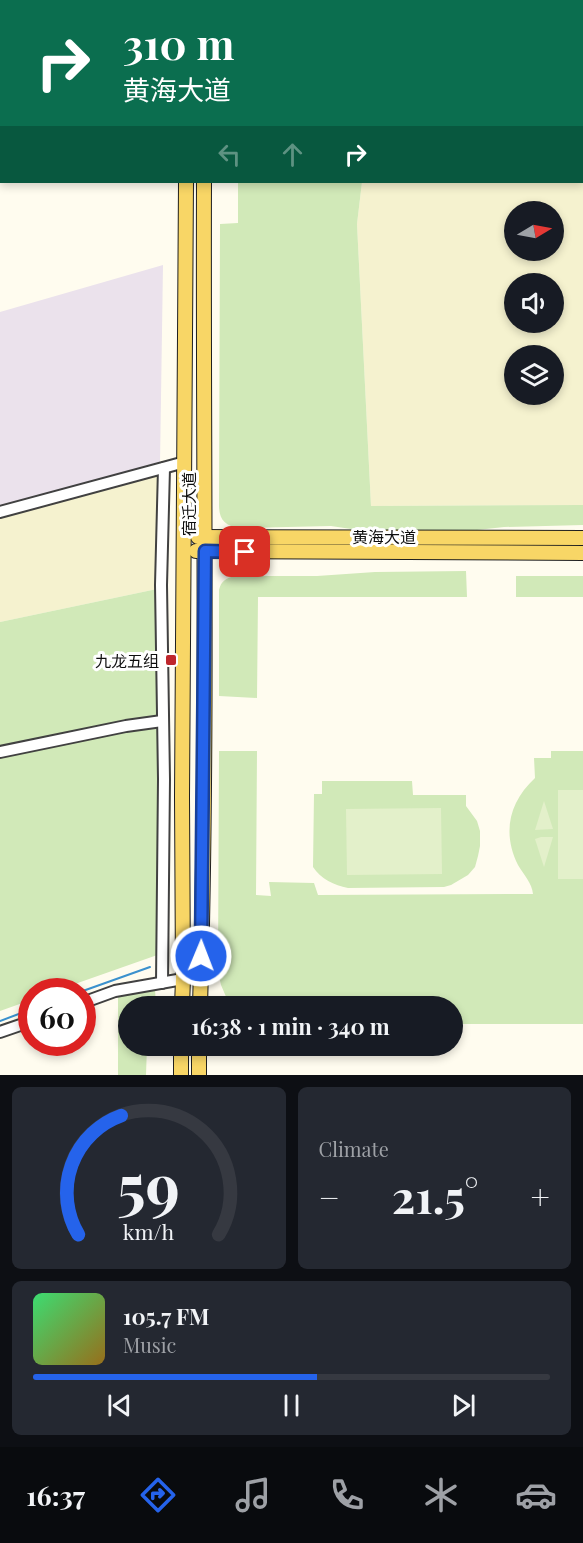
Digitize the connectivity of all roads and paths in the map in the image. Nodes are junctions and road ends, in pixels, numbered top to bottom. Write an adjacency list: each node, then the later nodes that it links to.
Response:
1 (186, 183): 3 (main road, 宿迁大道)
2 (204, 183): 8 (main road, 宿迁大道)
3 (185, 462): 4 (street); 7 (main road, 宿迁大道)
4 (164, 468): 5 (street); 10 (street)
5 (0, 512)
6 (583, 538): 8 (main road, 黄海大道)
7 (185, 544): 8 (main road, 黄海大道); 12 (main road, 宿迁大道)
8 (205, 544): 9 (main road, 黄海大道); 15 (main road, 宿迁大道)
9 (583, 553)
10 (162, 721): 11 (street); 13 (street)
11 (0, 752)
12 (183, 979): 13 (street); 14 (main road, 宿迁大道)
13 (162, 983): 16 (street)
14 (182, 996)
15 (200, 996)
16 (96, 998)
17 (18, 1026): 18 (street)
18 (0, 1032)
19 (181, 1056): 21 (main road)
20 (199, 1056): 22 (main road)
21 (181, 1075)
22 (199, 1075)

